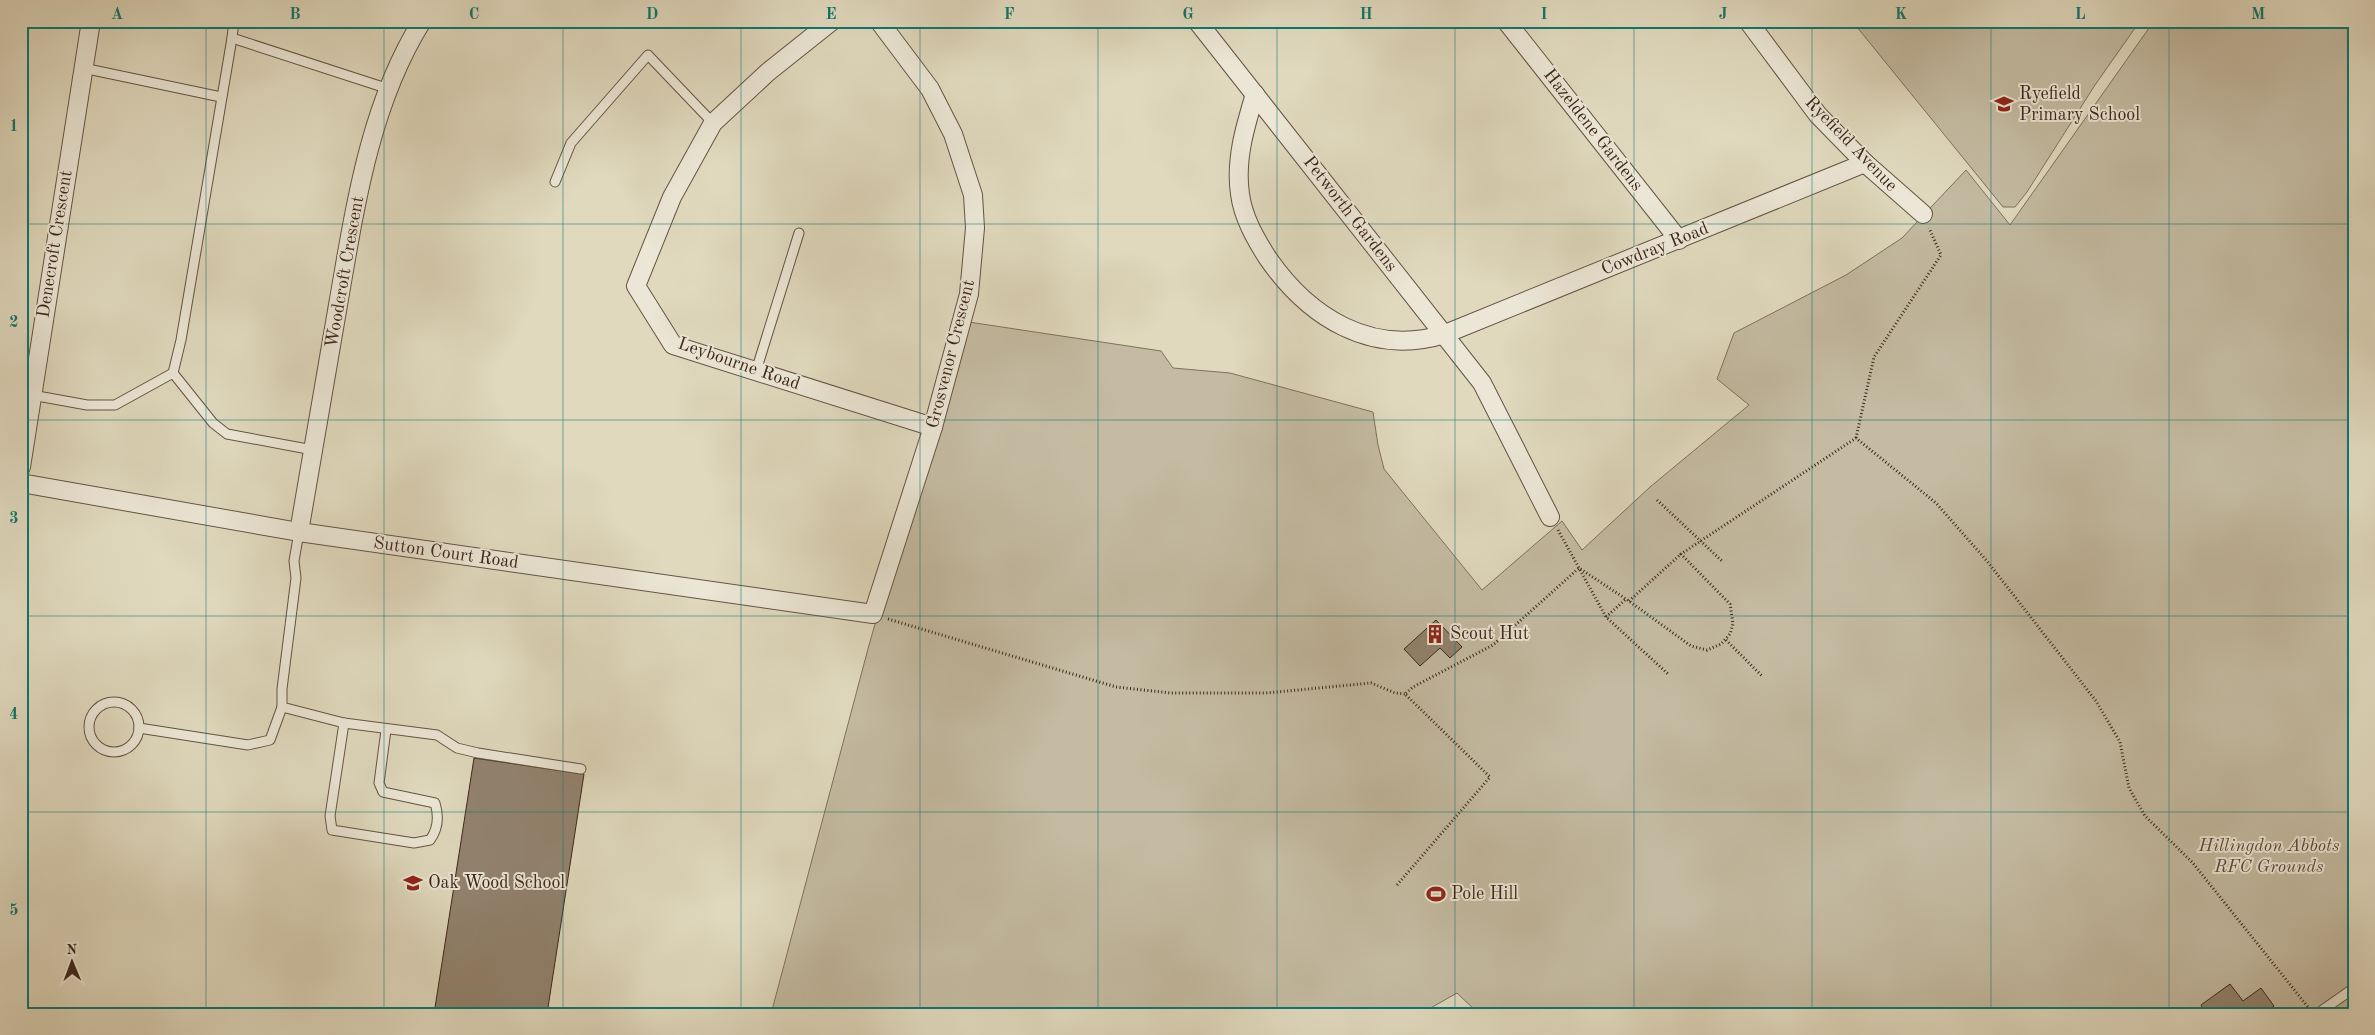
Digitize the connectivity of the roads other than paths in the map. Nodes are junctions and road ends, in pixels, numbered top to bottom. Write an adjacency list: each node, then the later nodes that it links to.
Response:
1 (91, 21): 10 (street, Denecroft Crescent)
2 (234, 21): 9 (lane)
3 (422, 21): 11 (street, Woodcroft Crescent)
4 (832, 21): 14 (street, Leybourne Road)
5 (879, 21): 24 (street, Grosvenor Crescent)
6 (1197, 21): 12 (street, Petworth Gardens)
7 (1506, 21): 19 (street, Hazeldene Gardens)
8 (1748, 21): 15 (street, Ryefield Avenue)
9 (232, 38): 11 (lane); 13 (lane)
10 (83, 68): 13 (lane); 23 (street, Denecroft Crescent)
11 (389, 89): 25 (street, Woodcroft Crescent)
12 (1255, 94): 20 (street, Petworth Gardens); 20 (street)
13 (222, 97): 22 (lane)
14 (713, 123): 16 (lane); 21 (street, Leybourne Road)
15 (1865, 163): 17 (street, Ryefield Avenue); 19 (street, Cowdray Road)
16 (555, 182)
17 (1923, 214)
18 (799, 233): 21 (lane)
19 (1679, 240): 20 (street, Cowdray Road)
20 (1445, 334): 28 (street, Petworth Gardens)
21 (756, 371): 24 (street, Leybourne Road)
22 (173, 373): 23 (lane); 25 (lane)
23 (32, 395): 26 (street, Denecroft Crescent)
24 (933, 427): 30 (street, Grosvenor Crescent)
25 (313, 450): 29 (street, Woodcroft Crescent)
26 (21, 467)
27 (21, 483): 29 (street, Sutton Court Road)
28 (1550, 517)
29 (299, 532): 30 (street, Sutton Court Road); 31 (lane)
30 (872, 614)
31 (282, 707): 32 (lane); 33 (lane)
32 (344, 722): 34 (lane); 34 (lane)
33 (139, 728): 33 (lane)
34 (386, 730): 35 (lane)
35 (581, 769)
36 (2354, 988): 37 (lane)
37 (2317, 1014)

